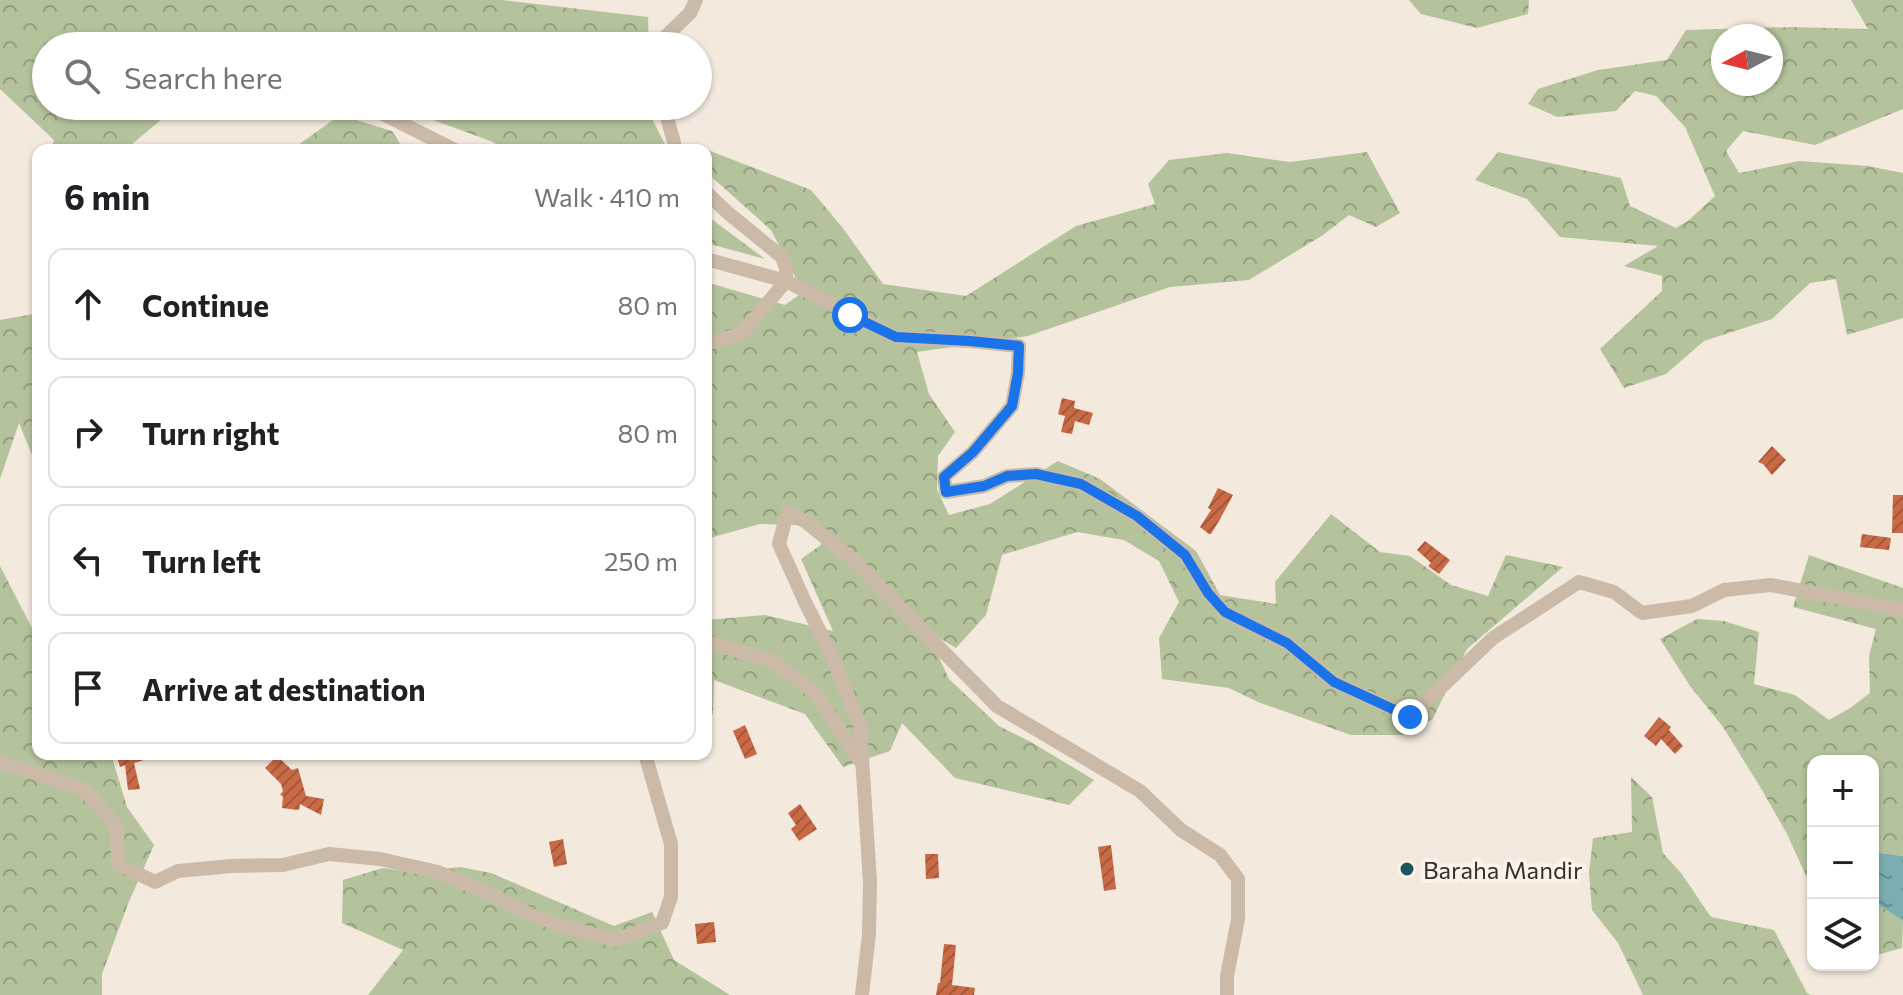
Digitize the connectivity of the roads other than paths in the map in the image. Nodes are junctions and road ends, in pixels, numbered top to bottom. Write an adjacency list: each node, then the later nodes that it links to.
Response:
1 (696, 0): 2 (street)
2 (670, 32)
3 (395, 120): 5 (street)
4 (668, 120): 6 (street)
5 (443, 144)
6 (674, 144)
7 (712, 198): 9 (street)
8 (712, 261): 9 (street)
9 (786, 281): 10 (street); 11 (street)
10 (712, 342)
11 (1903, 610)
12 (712, 644): 15 (street)
13 (647, 760): 14 (street)
14 (0, 762)
15 (862, 765): 16 (street); 17 (street)
16 (862, 995)
17 (1227, 995)

